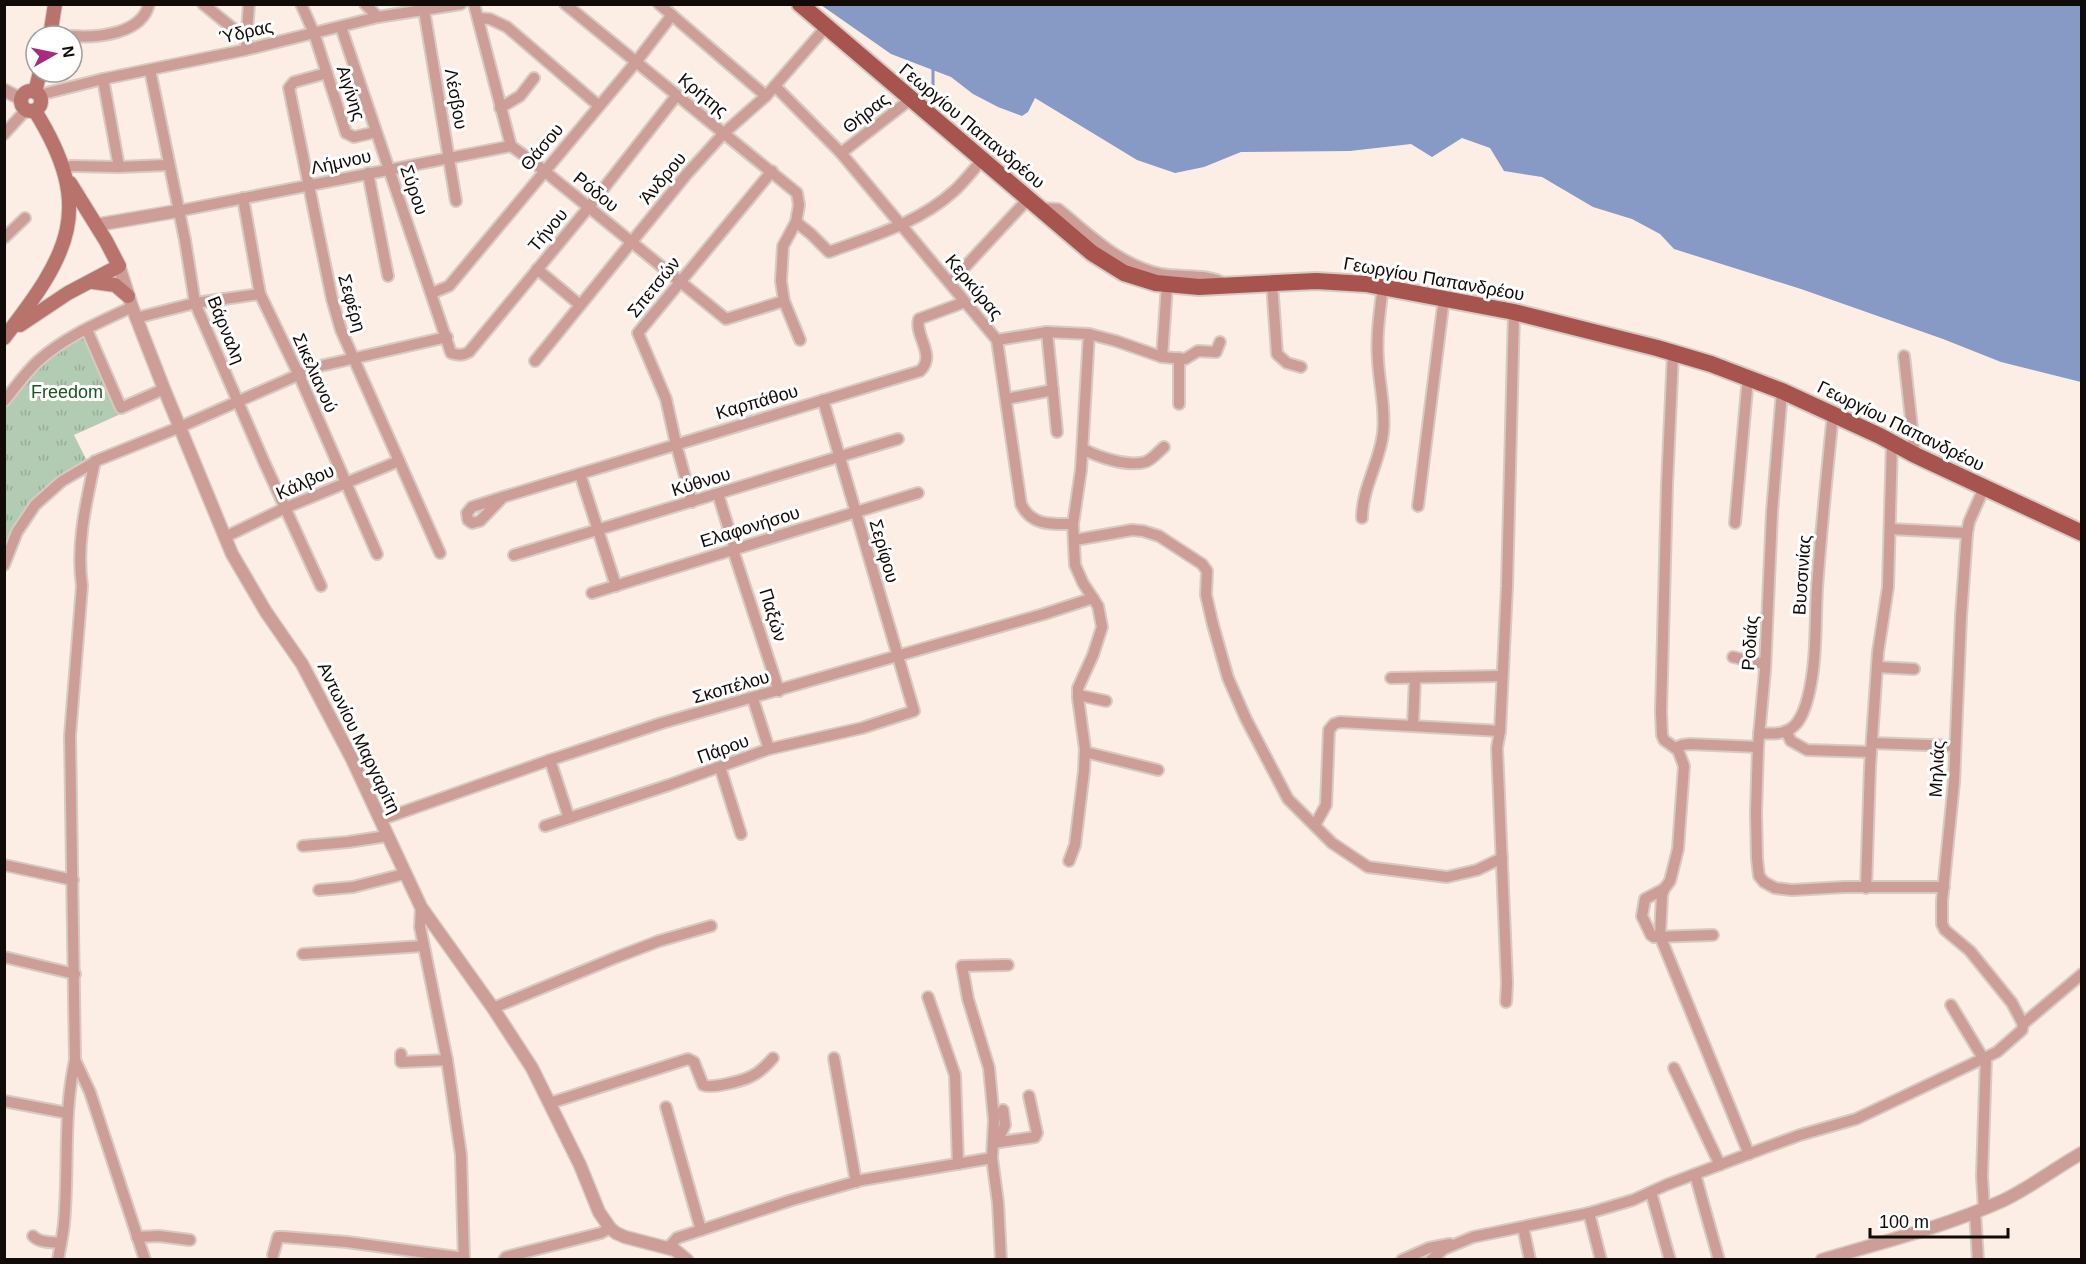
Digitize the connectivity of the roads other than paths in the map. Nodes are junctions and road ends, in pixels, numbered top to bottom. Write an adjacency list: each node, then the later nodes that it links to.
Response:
1 (55, 4): 16 (main road)
2 (149, 4): 20 (street)
3 (203, 4): 21 (street)
4 (249, 4): 21 (street)
5 (301, 4): 19 (street, Αιγίνης)
6 (365, 4): 14 (street)
7 (461, 4): 12 (street, Ύδρας)
8 (474, 4): 15 (street)
9 (565, 4): 23 (street, Κρήτης)
10 (659, 4): 13 (street)
11 (800, 4): 18 (main road, Γεωργίου Παπανδρέου)
12 (426, 7): 14 (street, Ύδρας); 43 (street, Λέσβου)
13 (672, 15): 23 (street, Θάσου); 33 (street)
14 (378, 17): 17 (street, Ύδρας)
15 (478, 18): 35 (street); 37 (street)
16 (52, 24)
17 (341, 27): 19 (street, Ύδρας); 38 (street, Σύρου)
18 (826, 27): 29 (street, Άνδρου); 34 (main road, Γεωργίου Παπανδρέου)
19 (314, 33): 22 (street, Ύδρας); 25 (street, Αιγίνης)
20 (84, 37)
21 (246, 39): 22 (street)
22 (245, 50): 24 (street, Ύδρας)
23 (636, 62): 32 (street, Κρήτης); 35 (street, Θάσου)
24 (150, 70): 27 (street, Ύδρας); 45 (street, Βάρναλη)
25 (327, 73): 38 (street, Αιγίνης); 52 (street, Σεφέρη)
26 (534, 78): 37 (street)
27 (103, 80): 31 (street, Ύδρας); 46 (street)
28 (38, 84): 31 (main road)
29 (775, 86): 33 (street, Άνδρου); 42 (street, Κερκύρας)
30 (4, 90): 36 (street)
31 (37, 93): 36 (main road)
32 (677, 95): 39 (street, Κρήτης); 57 (street, Τήνου)
33 (766, 96): 39 (street, Άνδρου)
34 (911, 99): 42 (street, Θήρας); 44 (main road, Γεωργίου Παπανδρέου)
35 (599, 106): 49 (street, Θάσου)
36 (28, 107): 40 (street); 48 (main road)
37 (500, 108): 41 (street)
38 (376, 132): 47 (street, Σύρου)
39 (724, 133): 50 (street, Κρήτης); 65 (street, Άνδρου)
40 (4, 134)
41 (511, 146): 43 (street, Λήμνου); 49 (street, Ρόδου)
42 (841, 153): 63 (street, Κερκύρας)
43 (449, 158): 47 (street, Λήμνου); 54 (street, Λέσβου)
44 (982, 160): 55 (main road, Γεωργίου Παπανδρέου); 63 (street)
45 (168, 165): 46 (street); 58 (street, Βάρναλη)
46 (119, 167): 48 (street)
47 (388, 168): 51 (street, Λήμνου); 78 (street, Σύρου)
48 (68, 171): 56 (main road, Αντωνίου Μαργαρίτη); 59 (main road)
49 (544, 171): 57 (street, Ρόδου); 78 (street, Θάσου)
50 (772, 171): 61 (street, Κρήτης); 71 (street, Σπετσών)
51 (368, 173): 52 (street, Λήμνου); 69 (street)
52 (309, 185): 53 (street, Λήμνου); 99 (street, Σεφέρη)
53 (243, 198): 58 (street, Λήμνου); 79 (street, Σικελιανού)
54 (456, 201)
55 (1033, 203): 73 (street); 74 (main road, Γεωργίου Παπανδρέου); 75 (street)
56 (83, 206): 59 (main road); 62 (main road, Αντωνίου Μαργαρίτη)
57 (589, 207): 65 (street, Ρόδου); 67 (street, Τήνου)
58 (178, 211): 62 (street); 83 (street, Βάρναλη)
59 (70, 212): 68 (main road)
60 (25, 218): 64 (street)
61 (796, 222): 63 (street); 81 (street)
62 (96, 225): 66 (main road, Αντωνίου Μαργαρίτη)
63 (901, 225): 73 (street, Κερκύρας)
64 (4, 238)
65 (631, 242): 71 (street, Ρόδου); 84 (street, Άνδρου)
66 (118, 267): 70 (main road); 85 (street, Αντωνίου Μαργαρίτη)
67 (537, 269): 84 (street); 96 (street, Τήνου)
68 (51, 273): 77 (main road); 91 (main road)
69 (388, 276)
70 (91, 282): 77 (main road); 85 (main road)
71 (680, 282): 81 (street, Ρόδου); 118 (street, Σπετσών)
72 (1272, 283): 75 (main road, Γεωργίου Παπανδρέου); 76 (main road, Γεωργίου Παπανδρέου); 102 (street)
73 (950, 284): 82 (street, Κερκύρας)
74 (1167, 285): 75 (main road, Γεωργίου Παπανδρέου); 98 (street)
75 (1228, 286)
76 (1383, 286): 80 (main road, Γεωργίου Παπανδρέου); 135 (street)
77 (68, 293): 91 (main road)
78 (432, 293): 90 (street, Σύρου)
79 (261, 294): 83 (street); 103 (street, Σικελιανού)
80 (1444, 298): 86 (main road, Γεωργίου Παπανδρέου); 132 (street)
81 (784, 301): 92 (street)
82 (965, 302): 93 (street, Κερκύρας); 109 (street, Καρπάθου)
83 (195, 303): 85 (street); 111 (street, Βάρναλη)
84 (580, 305): 101 (street, Άνδρου)
85 (132, 307): 87 (street); 105 (street, Αντωνίου Μαργαρίτη)
86 (1514, 312): 95 (main road, Γεωργίου Παπανδρέου); 159 (street)
87 (87, 330): 105 (street); 110 (street)
88 (1047, 332): 89 (street); 93 (street); 106 (street)
89 (1089, 334): 98 (street); 120 (street)
90 (447, 337): 96 (street, Σύρου); 99 (street)
91 (4, 338)
92 (800, 340)
93 (997, 340): 108 (street, Κερκύρας)
94 (1220, 342): 100 (street)
95 (1673, 353): 104 (main road, Γεωργίου Παπανδρέου); 174 (street)
96 (463, 356)
97 (1904, 356): 121 (street)
98 (1162, 357): 100 (street)
99 (353, 358): 103 (street); 124 (street, Σεφέρη)
100 (1179, 358): 112 (street)
101 (535, 361)
102 (1301, 367)
103 (299, 375): 111 (street); 126 (street, Σικελιανού)
104 (1748, 377): 107 (main road, Γεωργίου Παπανδρέου); 136 (street)
105 (164, 389): 114 (street, Αντωνίου Μαργαρίτη)
106 (1053, 390): 108 (street); 115 (street)
107 (1782, 391): 113 (main road, Γεωργίου Παπανδρέου); 156 (street, Ροδιάς)
108 (1006, 399): 137 (street, Κερκύρας)
109 (823, 400): 118 (street, Καρπάθου); 122 (street, Σερίφου)
110 (4, 401)
111 (238, 401): 114 (street); 133 (street, Βάρναλη)
112 (1179, 404)
113 (1833, 414): 117 (main road, Γεωργίου Παπανδρέου); 169 (street, Βυσσινίας)
114 (180, 427): 123 (street); 142 (street, Αντωνίου Μαργαρίτη)
115 (1057, 432)
116 (898, 440): 122 (street, Κύθνου)
117 (1892, 441): 121 (main road, Γεωργίου Παπανδρέου); 138 (street)
118 (676, 444): 125 (street, Καρπάθου); 131 (street)
119 (1164, 447): 120 (street)
120 (1083, 449): 137 (street)
121 (1915, 455): 127 (main road, Γεωργίου Παπανδρέου)
122 (840, 457): 129 (street, Κύθνου); 134 (street, Σερίφου)
123 (96, 461): 144 (street); 191 (street)
124 (399, 461): 126 (street, Κάλβου); 146 (street, Σεφέρη)
125 (580, 474): 130 (street, Καρπάθου); 139 (street)
126 (345, 482): 133 (street, Κάλβου); 147 (street, Σικελιανού)
127 (1984, 488): 140 (street, Μηλιάς); 141 (main road, Γεωργίου Παπανδρέου)
128 (918, 493): 134 (street, Ελαφονήσου)
129 (718, 494): 131 (street, Κύθνου); 145 (street, Παξών)
130 (503, 497)
131 (692, 502): 139 (street, Κύθνου)
132 (1418, 506)
133 (285, 508): 142 (street, Κάλβου); 150 (street, Βάρναλη)
134 (856, 512): 145 (street, Ελαφονήσου); 154 (street, Σερίφου)
135 (1362, 518)
136 (1735, 523)
137 (1073, 524): 143 (street)
138 (1890, 529): 140 (street); 157 (street)
139 (598, 530): 148 (street, Κύθνου); 151 (street)
140 (1967, 533): 171 (street, Μηλιάς)
141 (2082, 533)
142 (225, 537): 181 (street, Αντωνίου Μαργαρίτη)
143 (1075, 540): 153 (street); 182 (street)
144 (7, 546): 149 (street)
145 (734, 549): 151 (street, Ελαφονήσου); 162 (street, Παξών)
146 (440, 553)
147 (377, 554)
148 (514, 555)
149 (4, 565)
150 (321, 586)
151 (616, 586): 152 (street, Ελαφονήσου)
152 (592, 593)
153 (1093, 598): 154 (street, Σκοπέλου); 163 (street)
154 (898, 656): 162 (street, Σκοπέλου); 166 (street, Σερίφου)
155 (1732, 657): 156 (street)
156 (1765, 663): 170 (street, Ροδιάς)
157 (1877, 667): 158 (street); 173 (street)
158 (1914, 669)
159 (1501, 675): 161 (street); 168 (street)
160 (1391, 678): 161 (street)
161 (1415, 678): 167 (street)
162 (779, 691): 164 (street, Σκοπέλου)
163 (1078, 696): 165 (street); 176 (street)
164 (753, 699): 175 (street); 177 (street, Σκοπέλου)
165 (1106, 701)
166 (914, 711): 175 (street, Πάρου)
167 (1413, 726): 168 (street); 182 (street)
168 (1500, 731): 187 (street)
169 (1786, 731): 170 (street); 173 (street)
170 (1759, 733): 172 (street, Ροδιάς)
171 (1955, 746): 173 (street); 192 (street, Μηλιάς)
172 (1758, 747): 174 (street); 193 (street, Ροδιάς)
173 (1871, 747): 193 (street)
174 (1676, 748): 194 (street)
175 (770, 749): 178 (street, Πάρου)
176 (1085, 752): 179 (street); 188 (street)
177 (550, 760): 180 (street); 181 (street, Σκοπέλου)
178 (720, 767): 180 (street, Πάρου); 184 (street)
179 (1158, 770)
180 (569, 818): 183 (street, Πάρου)
181 (380, 820): 185 (street, Αντωνίου Μαργαρίτη)
182 (1315, 825): 187 (street)
183 (545, 826)
184 (741, 834)
185 (387, 836): 186 (street); 190 (street, Αντωνίου Μαργαρίτη)
186 (303, 846)
187 (1502, 858): 207 (street)
188 (1069, 861)
189 (4, 865): 191 (street)
190 (404, 874): 195 (street); 196 (street, Αντωνίου Μαργαρίτη)
191 (73, 880): 204 (street)
192 (1944, 887): 193 (street); 210 (street, Μηλιάς)
193 (1866, 888)
194 (1664, 889): 199 (street); 199 (street)
195 (319, 890)
196 (420, 907): 200 (street); 209 (street, Αντωνίου Μαργαρίτη)
197 (711, 926): 209 (street)
198 (1713, 935): 199 (street)
199 (1660, 936): 226 (street)
200 (423, 946): 201 (street); 216 (street)
201 (303, 954)
202 (4, 957): 204 (street)
203 (1008, 965): 224 (street)
204 (75, 974): 215 (street)
205 (2082, 974): 210 (street)
206 (928, 997): 228 (street)
207 (1506, 1002)
208 (1951, 1005): 214 (street)
209 (493, 1008): 220 (street, Αντωνίου Μαργαρίτη)
210 (2023, 1024): 214 (street)
211 (401, 1054): 216 (street)
212 (773, 1058): 220 (street)
213 (834, 1058): 231 (street)
214 (1985, 1058): 226 (street); 233 (street)
215 (75, 1060): 223 (street); 239 (street)
216 (447, 1060): 245 (street)
217 (1674, 1068): 229 (street)
218 (1029, 1096): 224 (street)
219 (4, 1101): 223 (street)
220 (550, 1103): 236 (street, Αντωνίου Μαργαρίτη)
221 (666, 1107): 237 (street)
222 (1003, 1110): 224 (street)
223 (67, 1113): 241 (street)
224 (995, 1143): 227 (street)
225 (2082, 1153): 233 (street)
226 (1749, 1154): 229 (street)
227 (992, 1158): 228 (street); 252 (street)
228 (958, 1164): 231 (street)
229 (1720, 1165): 230 (street)
230 (1695, 1174): 232 (street); 258 (street)
231 (856, 1182): 237 (street)
232 (1651, 1192): 234 (street); 257 (street)
233 (1979, 1210): 259 (street); 260 (street)
234 (1588, 1213): 235 (street); 256 (street)
235 (1523, 1227): 242 (street); 255 (street)
236 (610, 1228): 243 (street); 250 (street)
237 (701, 1230): 243 (street)
238 (33, 1236): 241 (street)
239 (137, 1237): 240 (street); 247 (street)
240 (190, 1240)
241 (61, 1243): 246 (street)
242 (1455, 1244): 253 (street); 254 (street)
243 (669, 1247): 251 (street)
244 (273, 1255): 245 (street)
245 (464, 1259)
246 (58, 1260)
247 (145, 1260)
248 (387, 1260): 249 (street)
249 (437, 1260)
250 (504, 1260)
251 (687, 1260)
252 (1001, 1260)
253 (1402, 1260)
254 (1431, 1260)
255 (1530, 1260)
256 (1602, 1260)
257 (1670, 1260)
258 (1719, 1260)
259 (1822, 1260)
260 (1978, 1260)

